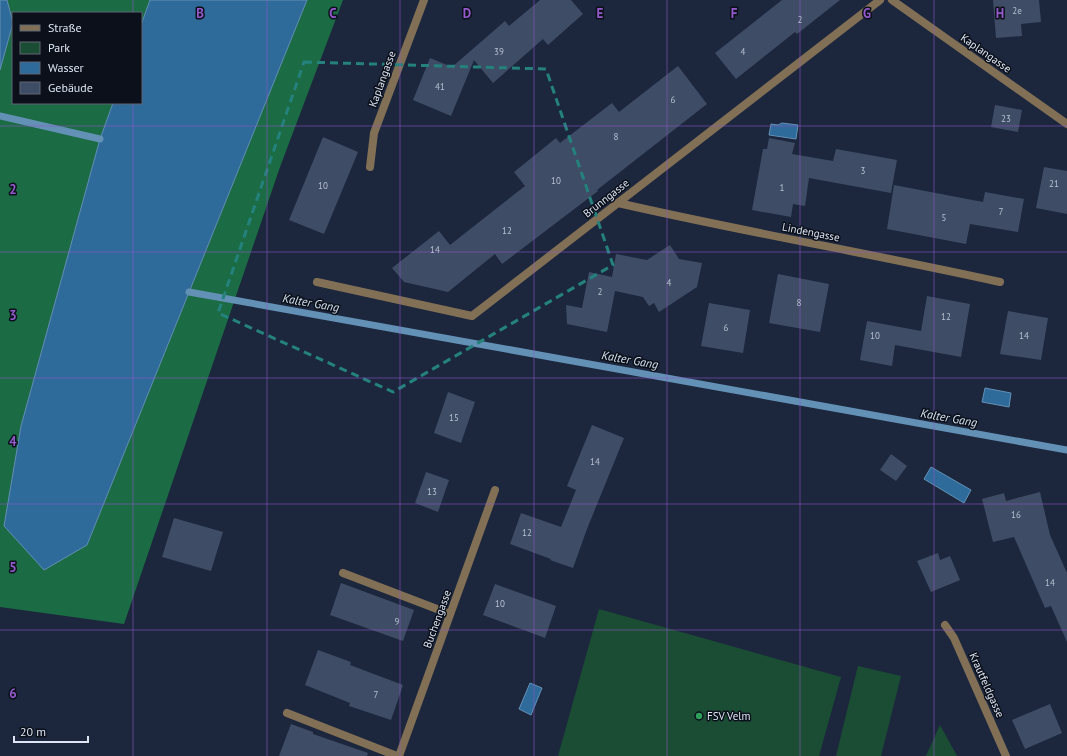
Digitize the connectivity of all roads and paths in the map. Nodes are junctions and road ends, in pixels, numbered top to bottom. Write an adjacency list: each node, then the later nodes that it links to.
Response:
1 (424, 0): 5 (street, Kaplangasse)
2 (880, 0): 6 (street, Brunngasse)
3 (892, 0): 4 (street, Kaplangasse)
4 (1067, 124)
5 (370, 167)
6 (618, 203): 7 (street, Brunngasse); 8 (street, Lindengasse)
7 (318, 282)
8 (1000, 282)
9 (495, 490): 11 (street, Buchengasse)
10 (343, 573): 11 (street)
11 (450, 614): 14 (street, Buchengasse)
12 (945, 625): 15 (street, Krautfeldgasse)
13 (287, 713): 14 (street)
14 (398, 756)
15 (1006, 756)

